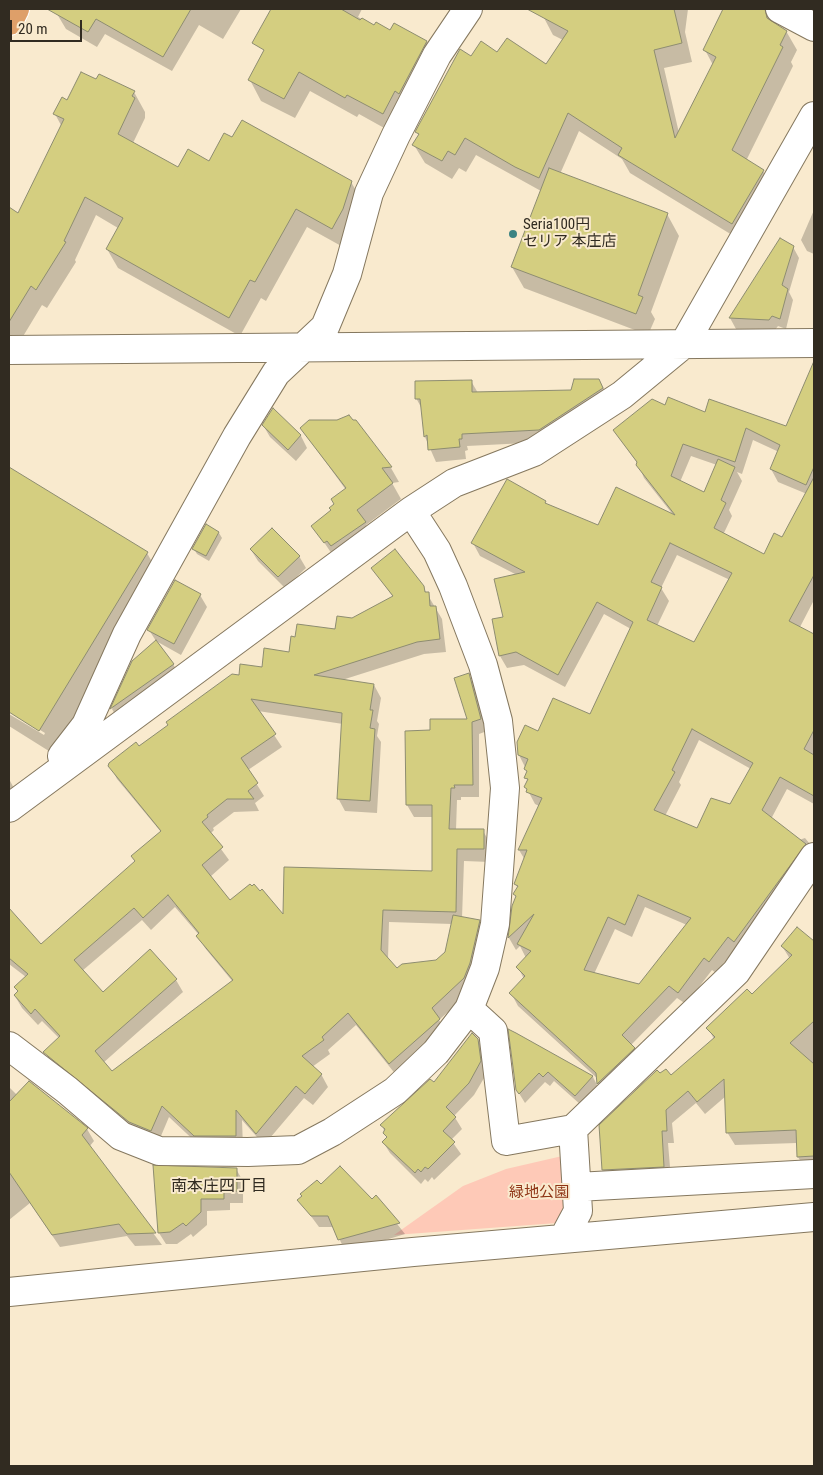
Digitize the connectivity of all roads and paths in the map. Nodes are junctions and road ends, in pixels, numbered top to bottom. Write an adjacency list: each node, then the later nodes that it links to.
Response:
1 (15, 9): 4 (highway)
2 (468, 9): 9 (street)
3 (780, 9): 5 (street)
4 (9, 21)
5 (814, 27)
6 (814, 116): 8 (street)
7 (814, 343): 8 (street)
8 (684, 344): 9 (street); 11 (street)
9 (302, 349): 10 (street); 12 (street)
10 (9, 350)
11 (411, 511): 12 (street); 15 (street)
12 (43, 781): 13 (street)
13 (9, 808)
14 (814, 857): 17 (street)
15 (469, 1009): 16 (street); 17 (street)
16 (9, 1046)
17 (573, 1129): 19 (street)
18 (814, 1174): 19 (street)
19 (577, 1187): 21 (street)
20 (814, 1217): 21 (street)
21 (563, 1239): 22 (street)
22 (9, 1292)

